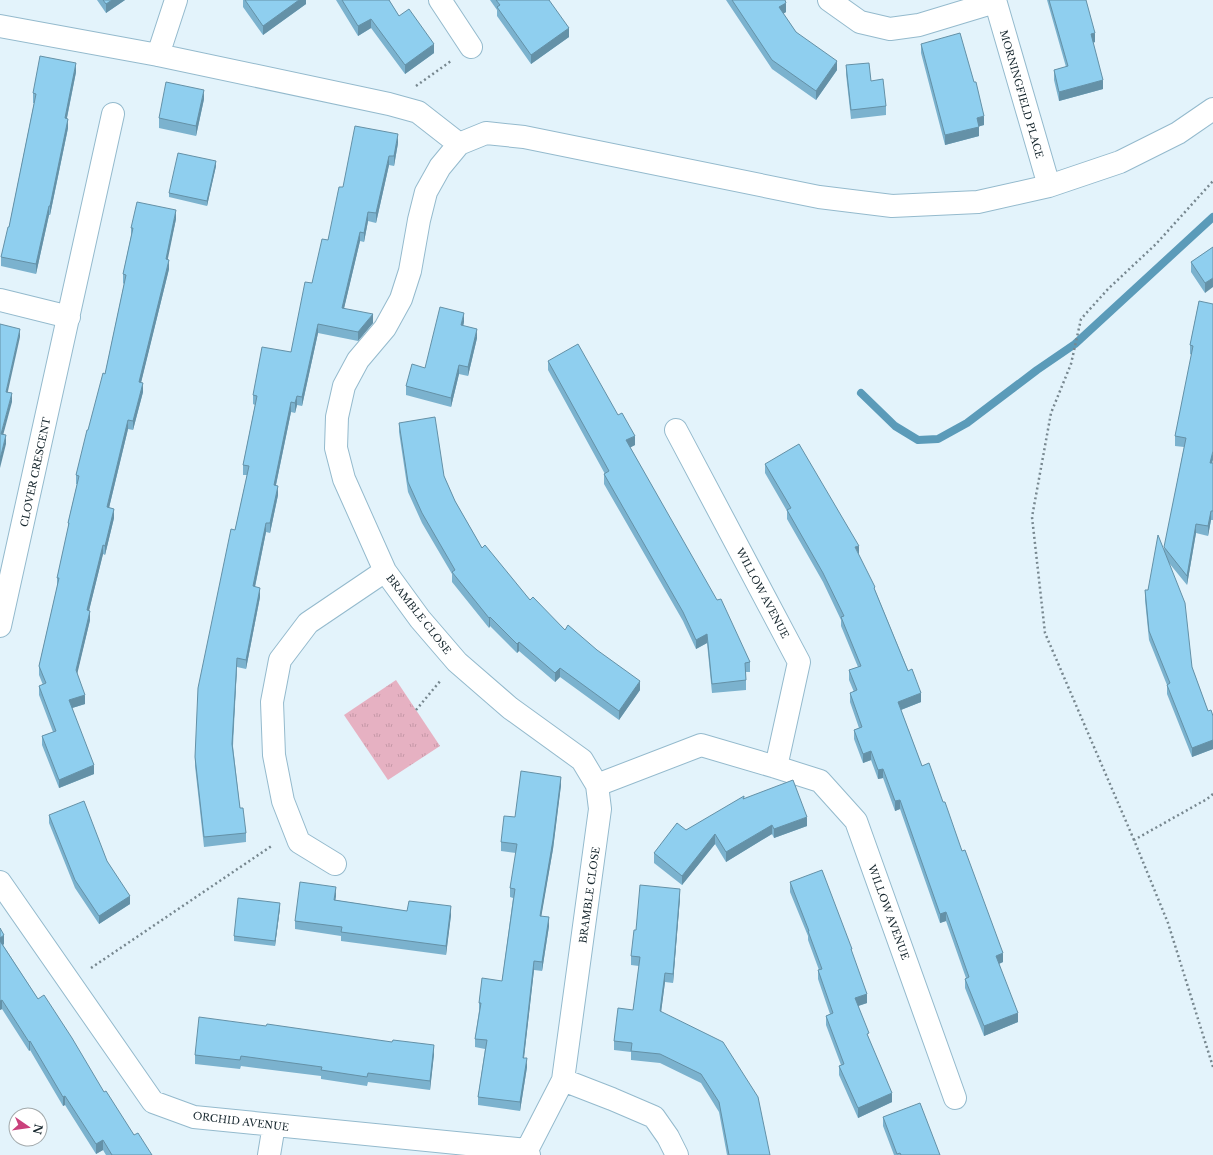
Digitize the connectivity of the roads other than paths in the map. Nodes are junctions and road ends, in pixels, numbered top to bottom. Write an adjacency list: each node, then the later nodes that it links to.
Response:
1 (176, 0): 7 (street)
2 (440, 0): 6 (street)
3 (829, 0): 4 (street, MORNINGFIELD PLACE)
4 (995, 1): 11 (street, MORNINGFIELD PLACE)
5 (0, 26): 7 (street)
6 (471, 47)
7 (158, 55): 10 (street)
8 (1213, 109): 11 (street)
9 (113, 114): 13 (street, CLOVER CRESCENT)
10 (459, 144): 11 (street); 15 (street, BRAMBLE CLOSE)
11 (1049, 186)
12 (0, 300): 13 (street)
13 (69, 317): 16 (street, CLOVER CRESCENT)
14 (676, 430): 17 (street, WILLOW AVENUE)
15 (385, 571): 18 (street, BRAMBLE CLOSE); 19 (street)
16 (0, 626)
17 (776, 767): 18 (street, WILLOW AVENUE); 22 (street, WILLOW AVENUE)
18 (597, 785): 21 (street, BRAMBLE CLOSE)
19 (335, 864)
20 (0, 882): 23 (street, ORCHID AVENUE)
21 (563, 1080): 24 (street, BRAMBLE CLOSE); 26 (street)
22 (955, 1098)
23 (274, 1125): 24 (street, ORCHID AVENUE); 25 (street)
24 (528, 1153)
25 (269, 1155)
26 (677, 1155)

